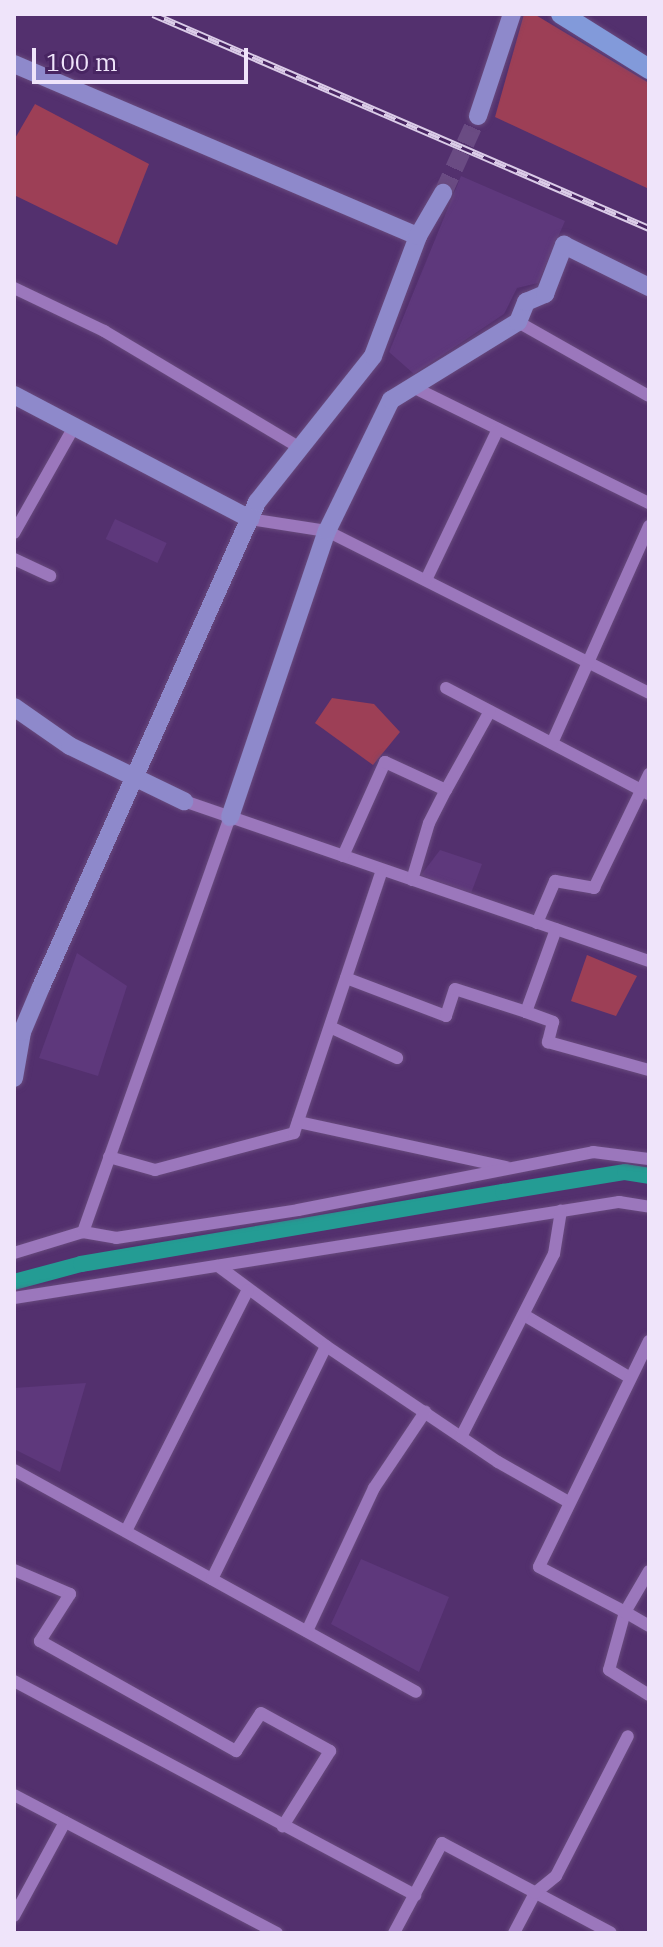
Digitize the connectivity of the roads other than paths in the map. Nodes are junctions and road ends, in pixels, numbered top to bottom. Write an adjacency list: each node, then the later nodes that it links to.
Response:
1 (512, 14): 5 (street)
2 (561, 14): 4 (main road)
3 (14, 64): 7 (street)
4 (649, 69)
5 (478, 116)
6 (443, 193): 7 (street)
7 (418, 236): 16 (street)
8 (649, 287): 10 (street)
9 (14, 288): 16 (street)
10 (518, 322): 11 (street); 13 (street)
11 (413, 387): 15 (street); 21 (street)
12 (14, 395): 14 (street)
13 (649, 396)
14 (74, 427): 18 (street); 19 (street)
15 (498, 429): 17 (street); 25 (street)
16 (300, 448): 19 (street)
17 (649, 503)
18 (17, 519): 22 (street)
19 (250, 519): 21 (street); 33 (street)
20 (649, 526): 26 (street)
21 (327, 531): 25 (street); 37 (street)
22 (14, 533)
23 (14, 559): 24 (street)
24 (50, 576)
25 (426, 580): 26 (street)
26 (589, 663): 28 (street); 31 (street)
27 (446, 688): 30 (street)
28 (649, 693)
29 (14, 707): 33 (street)
30 (490, 711): 31 (street); 34 (street)
31 (552, 743): 35 (street)
32 (649, 774): 35 (street)
33 (131, 777): 36 (street); 49 (street)
34 (446, 790): 38 (street); 40 (street)
35 (645, 792): 41 (street)
36 (184, 801): 37 (street)
37 (230, 817): 38 (street); 51 (street)
38 (343, 856): 39 (street)
39 (382, 870): 40 (street); 44 (street)
40 (412, 880): 41 (street)
41 (537, 923): 42 (street)
42 (556, 929): 43 (street); 45 (street)
43 (649, 961)
44 (346, 978): 45 (street); 46 (street)
45 (526, 1012): 48 (street)
46 (330, 1027): 47 (street); 50 (street)
47 (397, 1058)
48 (649, 1070)
49 (14, 1078)
50 (298, 1122): 51 (street); 53 (street)
51 (109, 1157): 56 (street)
52 (649, 1159): 53 (street)
53 (513, 1168): 56 (street)
54 (649, 1207): 55 (street)
55 (561, 1211): 58 (street); 61 (street)
56 (83, 1232): 57 (street)
57 (14, 1253)
58 (218, 1266): 59 (street); 60 (street)
59 (248, 1290): 63 (street); 69 (street)
60 (14, 1298)
61 (524, 1315): 64 (street); 66 (street)
62 (649, 1341): 64 (street)
63 (326, 1346): 65 (street); 72 (street)
64 (629, 1377): 68 (street)
65 (425, 1412): 66 (street); 75 (street)
66 (461, 1437): 68 (street)
67 (14, 1470): 69 (street)
68 (567, 1501): 73 (street)
69 (126, 1531): 72 (street)
70 (14, 1570): 82 (street)
71 (649, 1571): 73 (street)
72 (212, 1579): 75 (street)
73 (625, 1612): 74 (street); 78 (street)
74 (649, 1626)
75 (307, 1631): 77 (street)
76 (14, 1681): 82 (street)
77 (416, 1692)
78 (649, 1695)
79 (628, 1736): 83 (street)
80 (14, 1795): 81 (street)
81 (65, 1822): 85 (street); 86 (street)
82 (283, 1826): 84 (street)
83 (535, 1893): 84 (street); 88 (street); 89 (street)
84 (415, 1895): 87 (street)
85 (14, 1916)
86 (277, 1933)
87 (394, 1933)
88 (514, 1933)
89 (611, 1933)

